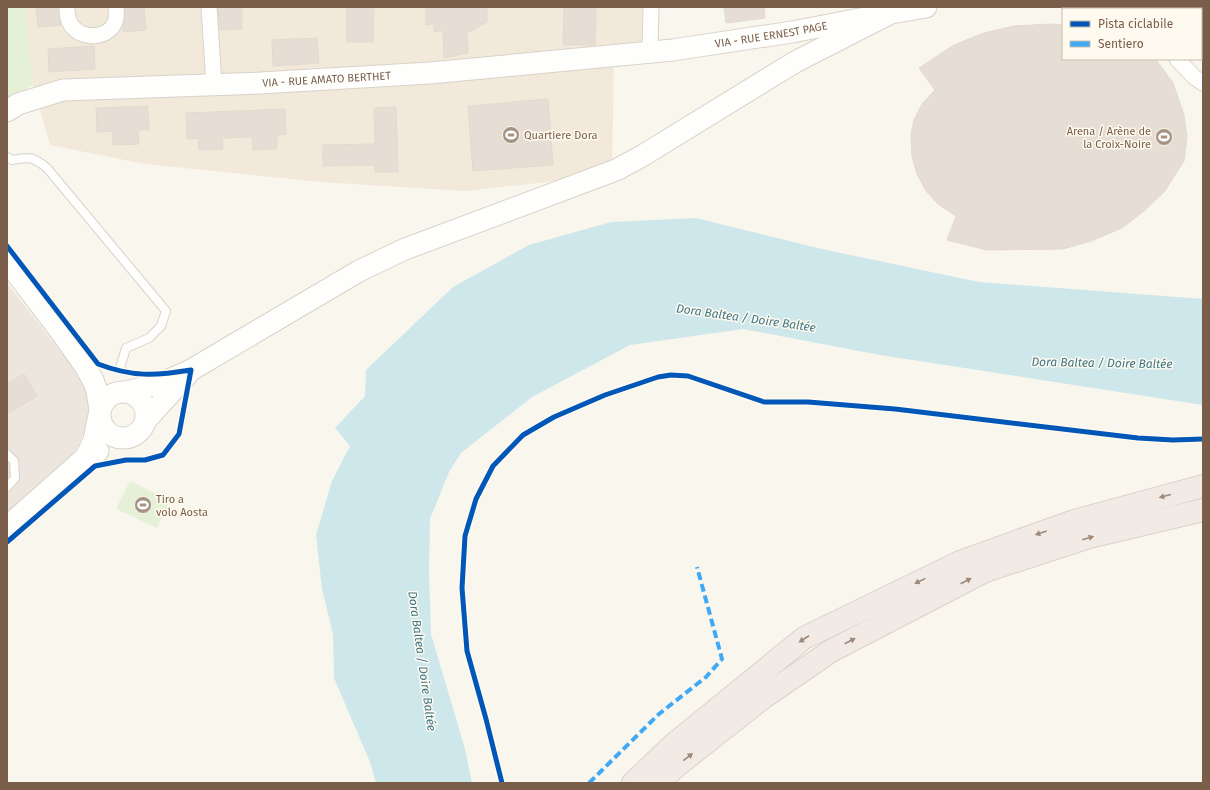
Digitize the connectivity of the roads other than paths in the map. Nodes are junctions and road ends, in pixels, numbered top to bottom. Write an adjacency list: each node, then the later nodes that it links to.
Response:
1 (67, 7): 2 (street)
2 (116, 7)
3 (209, 7): 10 (street)
4 (651, 7): 7 (street)
5 (926, 7): 6 (street, VIA - RUE ERNEST PAGE)
6 (891, 13): 7 (street, VIA - RUE ERNEST PAGE); 16 (street)
7 (650, 51): 10 (street, VIA - RUE AMATO BERTHET)
8 (1178, 60): 9 (street)
9 (1203, 83)
10 (214, 85): 11 (street, VIA - RUE AMATO BERTHET)
11 (7, 111)
12 (7, 157): 15 (lane)
13 (7, 261): 14 (street)
14 (85, 366): 17 (street); 18 (street)
15 (120, 368)
16 (191, 370): 17 (street); 19 (street)
17 (123, 392): 18 (street); 19 (street)
18 (100, 410): 20 (street); 22 (street)
19 (146, 420): 20 (street)
20 (116, 436): 22 (street)
21 (7, 454): 24 (lane)
22 (86, 457): 26 (street)
23 (1203, 486): 27 (highway, one-way to 27)
24 (7, 487)
25 (1203, 510): 28 (highway, one-way to 25)
26 (7, 527)
27 (633, 783)
28 (659, 783)

